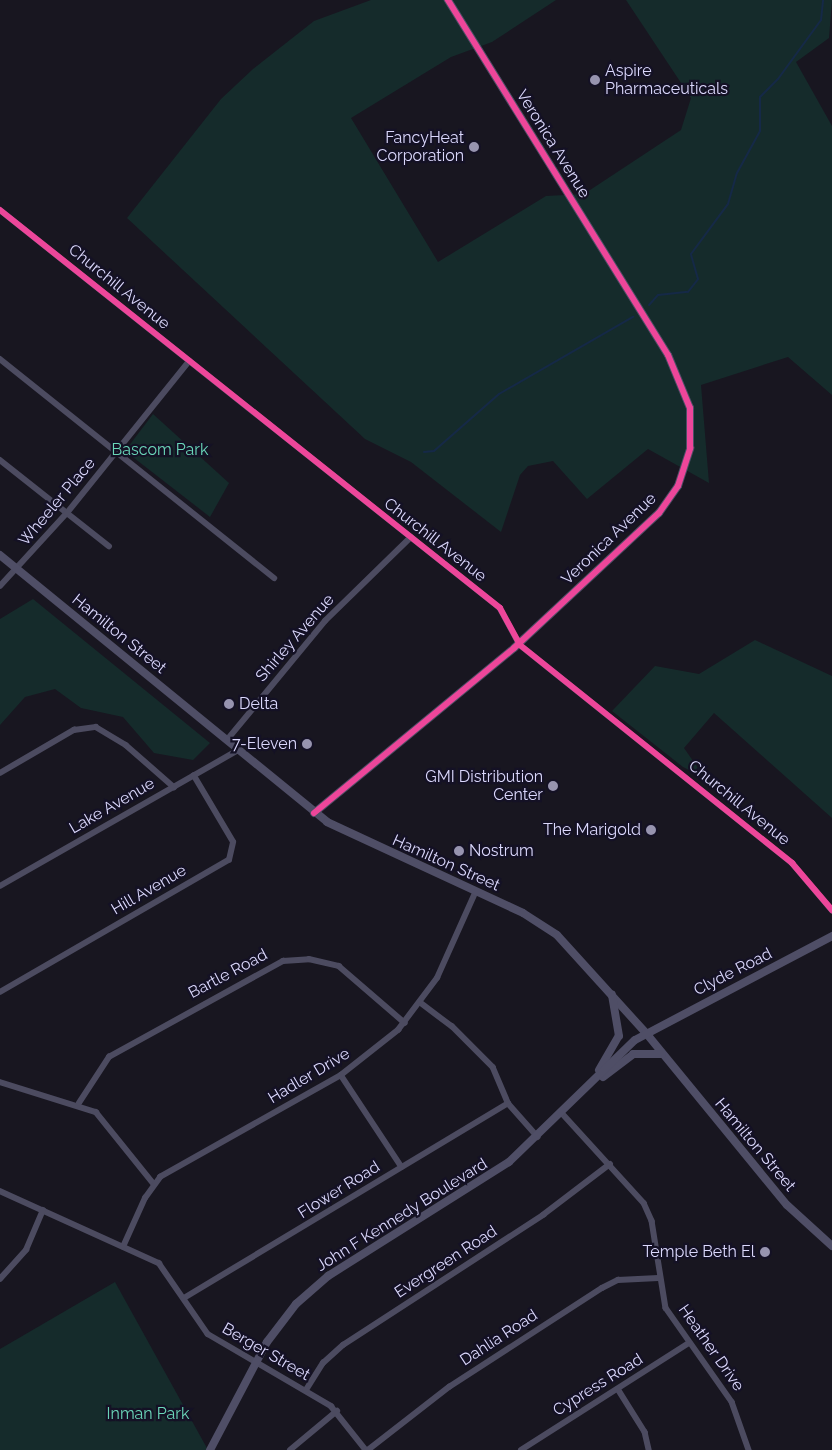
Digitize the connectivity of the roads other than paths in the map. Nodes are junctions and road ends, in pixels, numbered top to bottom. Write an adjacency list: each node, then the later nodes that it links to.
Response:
1 (448, 0): 14 (street, Veronica Avenue)
2 (0, 210): 4 (street, Churchill Avenue)
3 (0, 360): 5 (street)
4 (189, 361): 5 (street, Wheeler Place); 8 (street, Churchill Avenue)
5 (117, 452): 7 (street, Wheeler Place); 12 (street)
6 (0, 460): 7 (street)
7 (67, 513): 9 (street); 11 (street, Wheeler Place)
8 (411, 537): 14 (street, Churchill Avenue); 15 (street, Shirley Avenue)
9 (110, 546)
10 (0, 555): 11 (street, Hamilton Street)
11 (18, 570): 13 (street, Wheeler Place); 15 (street, Hamilton Street)
12 (274, 578)
13 (0, 586)
14 (519, 643): 20 (street, Veronica Avenue); 23 (street, Churchill Avenue)
15 (227, 740): 16 (street, Hamilton Street)
16 (238, 750): 18 (street, Lake Avenue); 20 (street, Hamilton Street)
17 (0, 773): 19 (street)
18 (194, 776): 19 (street, Lake Avenue); 25 (street, Hill Avenue)
19 (174, 787): 21 (street, Lake Avenue)
20 (314, 813): 22 (street, Hamilton Street)
21 (0, 886)
22 (476, 892): 26 (street, Hamilton Street); 27 (street, Hadler Drive)
23 (832, 910)
24 (832, 936): 29 (street, Clyde Road)
25 (0, 992)
26 (611, 993): 29 (street, Hamilton Street); 33 (street)
27 (421, 1003): 28 (street, Hadler Drive); 35 (street)
28 (405, 1023): 31 (street, Hadler Drive); 34 (street, Bartle Road)
29 (646, 1033): 30 (street, Hamilton Street); 33 (street, John F Kennedy Boulevard)
30 (662, 1054): 33 (street); 43 (street, Hamilton Street)
31 (341, 1076): 39 (street); 40 (street, Hadler Drive)
32 (0, 1082): 34 (street)
33 (584, 1092): 36 (street, John F Kennedy Boulevard)
34 (79, 1103): 40 (street)
35 (508, 1103): 37 (street); 39 (street, Flower Road)
36 (562, 1113): 37 (street, John F Kennedy Boulevard); 38 (street, Heather Drive)
37 (538, 1137): 49 (street, John F Kennedy Boulevard)
38 (610, 1164): 45 (street, Heather Drive); 51 (street, Evergreen Road)
39 (402, 1167): 47 (street, Flower Road)
40 (153, 1183): 44 (street)
41 (0, 1191): 42 (street, Berger Street)
42 (43, 1210): 44 (street, Berger Street); 46 (street)
43 (832, 1246)
44 (123, 1247): 47 (street, Berger Street)
45 (658, 1278): 48 (street, Heather Drive); 55 (street, Dahlia Road)
46 (0, 1279)
47 (184, 1298): 49 (street, Berger Street)
48 (689, 1344): 50 (street, Cypress Road); 58 (street, Heather Drive)
49 (254, 1362): 51 (street, Berger Street); 53 (street, John F Kennedy Boulevard)
50 (618, 1388): 56 (street, Cypress Road); 57 (street)
51 (306, 1390): 52 (street, Berger Street)
52 (337, 1411): 54 (street); 55 (street, Berger Street)
53 (210, 1450)
54 (290, 1450)
55 (367, 1450)
56 (521, 1450)
57 (649, 1450)
58 (749, 1450)

